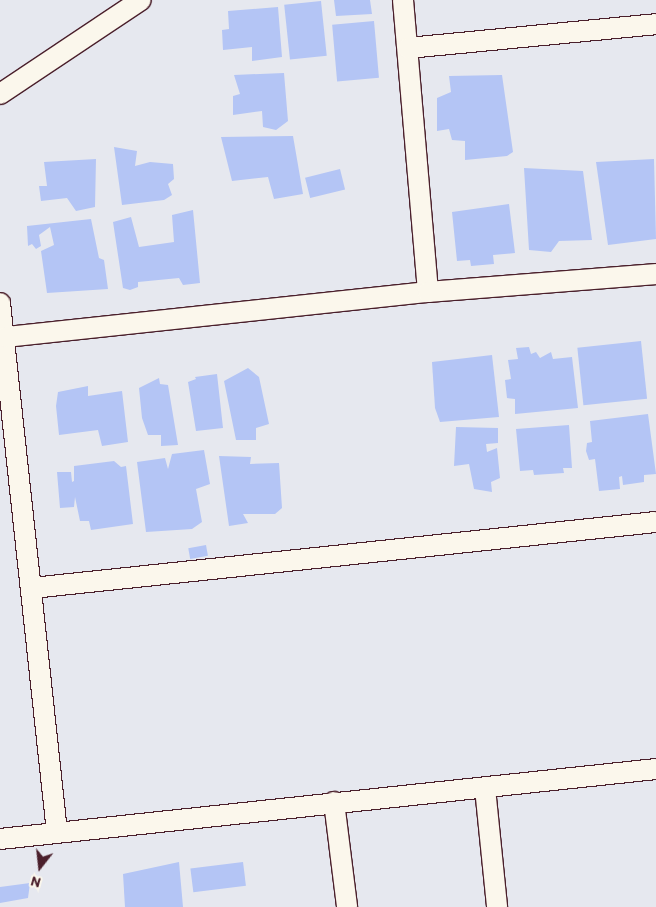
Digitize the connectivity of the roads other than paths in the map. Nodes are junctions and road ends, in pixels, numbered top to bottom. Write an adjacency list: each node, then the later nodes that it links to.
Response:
1 (141, 0): 5 (street)
2 (403, 0): 4 (street)
3 (656, 24): 4 (street)
4 (408, 48): 7 (street)
5 (0, 94)
6 (656, 274): 7 (street)
7 (428, 292): 9 (street)
8 (0, 303): 9 (street)
9 (6, 337): 11 (street)
10 (656, 522): 11 (street)
11 (32, 588): 15 (street)
12 (656, 769): 13 (street)
13 (485, 788): 14 (street); 18 (street)
14 (334, 802): 15 (street); 17 (street)
15 (57, 832): 16 (street)
16 (0, 839)
17 (346, 907)
18 (497, 907)

